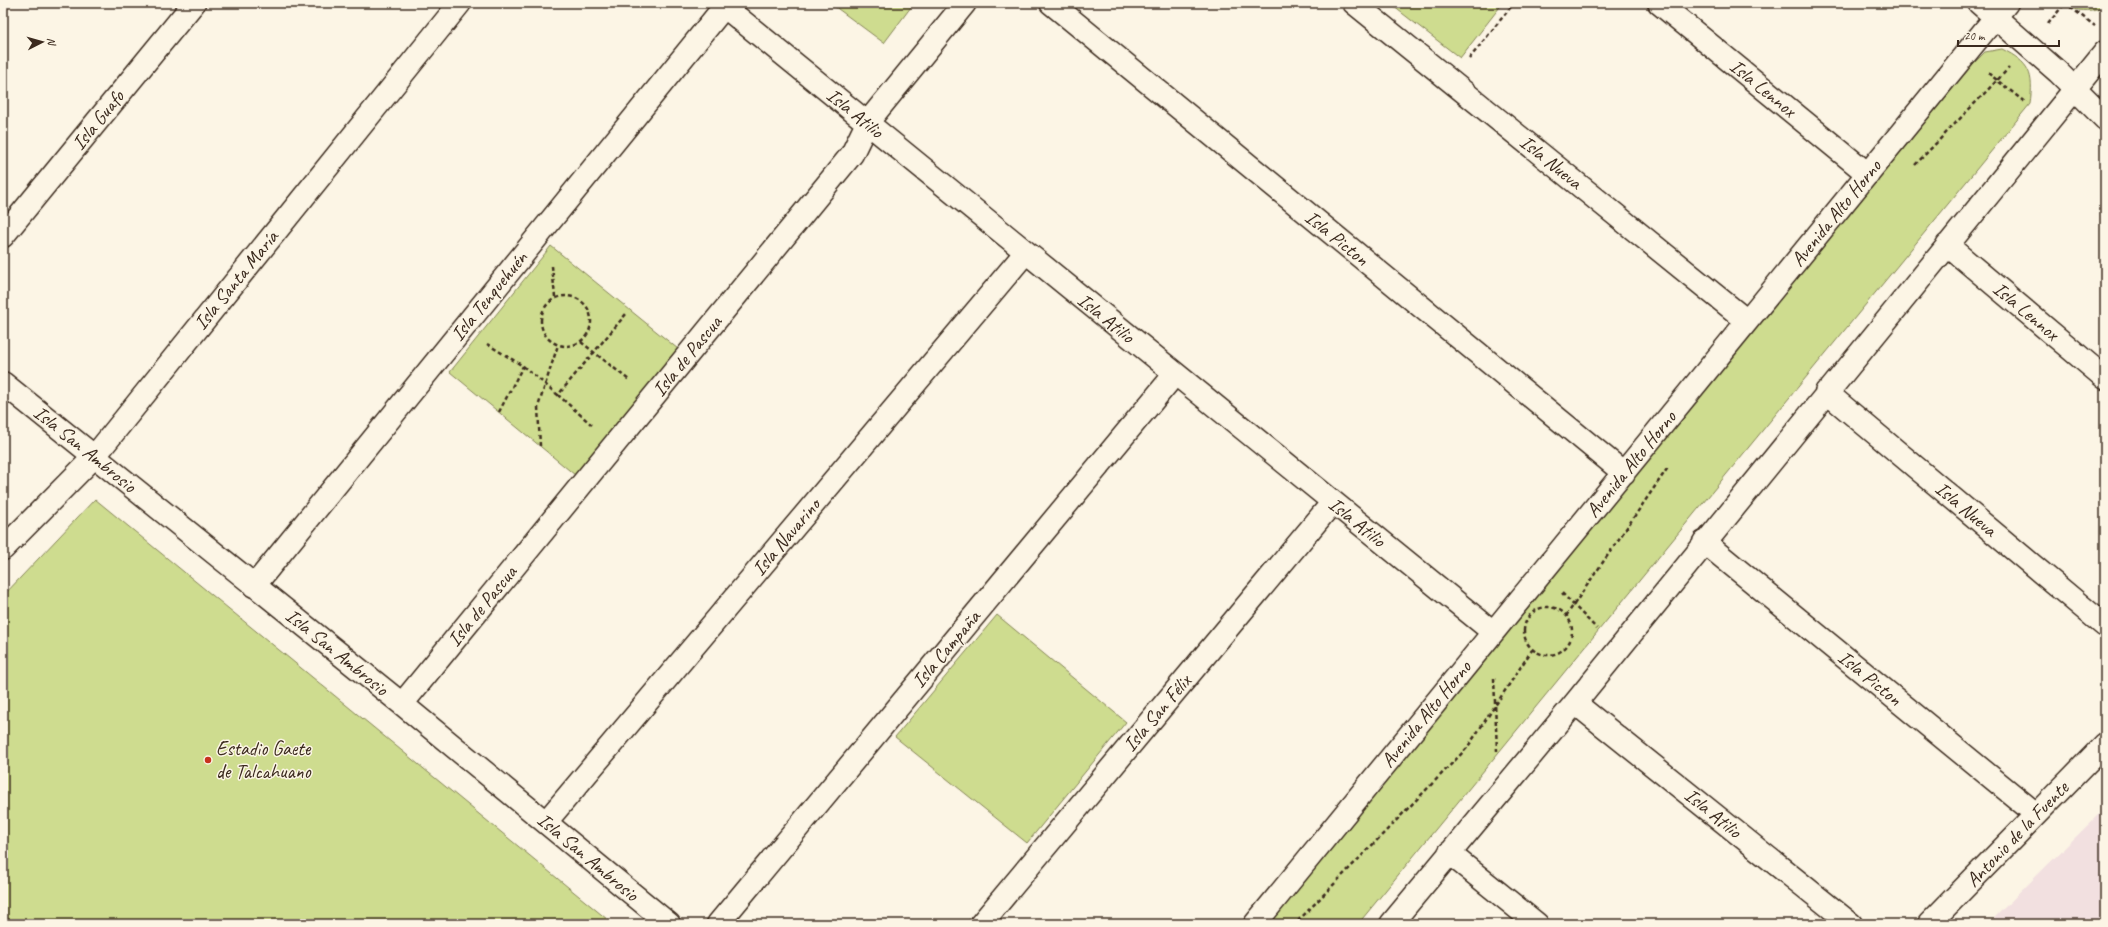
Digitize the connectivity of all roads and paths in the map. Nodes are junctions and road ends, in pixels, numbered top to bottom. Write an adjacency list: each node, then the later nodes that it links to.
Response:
1 (194, 3): 21 (street, Isla Guafo)
2 (460, 3): 40 (street, Isla Santa María)
3 (965, 3): 19 (street, Isla de Pascua)
4 (1051, 3): 41 (street, Isla Picton)
5 (1354, 3): 15 (street, Isla Nueva)
6 (1514, 3): 15 (path)
7 (1659, 3): 20 (street, Isla Lennox)
8 (1979, 3): 11 (street)
9 (2065, 3): 12 (path)
10 (722, 5): 19 (street, Isla Atilio); 26 (street, Isla Tenquehuén)
11 (2001, 10): 14 (street, Avenida Alto Horno); 16 (street)
12 (2099, 29)
13 (2105, 52): 16 (street)
14 (1965, 54): 18 (path); 20 (street, Avenida Alto Horno)
15 (1451, 82): 25 (street, Isla Nueva)
16 (2075, 89): 17 (street); 18 (street)
17 (2105, 119)
18 (2049, 121): 22 (street)
19 (867, 123): 23 (street, Isla Atilio); 36 (street, Isla de Pascua)
20 (1868, 174): 25 (street, Avenida Alto Horno)
21 (3, 236)
22 (1946, 245): 31 (street, Isla Lennox); 34 (street)
23 (1026, 252): 30 (street, Isla Atilio); 58 (street, Isla Navarino)
24 (626, 314): 35 (path)
25 (1747, 321): 41 (street, Avenida Alto Horno)
26 (462, 329): 29 (path); 46 (street, Isla Tenquehuén)
27 (581, 342): 28 (path); 28 (path); 36 (path)
28 (558, 345): 33 (path)
29 (523, 366): 33 (path); 37 (path)
30 (1175, 374): 42 (street, Isla Atilio); 61 (street, Isla Campaña)
31 (2105, 378)
32 (3, 383): 40 (street, Isla San Ambrosio)
33 (544, 384): 35 (path); 39 (path)
34 (1826, 392): 43 (street); 47 (street, Isla Nueva)
35 (558, 394): 38 (path)
36 (652, 398): 38 (street, Isla de Pascua)
37 (499, 412)
38 (614, 445): 53 (street, Isla de Pascua)
39 (540, 446)
40 (94, 457): 44 (street, Isla Santa María); 46 (street, Isla San Ambrosio)
41 (1624, 473): 45 (street, Avenida Alto Horno)
42 (1333, 502): 48 (street, Isla Atilio); 62 (street, Isla San Félix)
43 (1704, 542): 50 (street); 57 (street, Isla Picton)
44 (3, 549)
45 (1543, 573): 48 (street, Avenida Alto Horno); 50 (path)
46 (254, 586): 53 (street, Isla San Ambrosio)
47 (2105, 626)
48 (1493, 632): 63 (street, Avenida Alto Horno)
49 (1532, 650): 49 (path); 54 (path)
50 (1617, 650): 52 (street)
51 (1494, 677): 54 (path)
52 (1575, 702): 56 (street); 67 (street, Isla Atilio)
53 (402, 704): 58 (street, Isla San Ambrosio)
54 (1494, 707): 56 (path); 64 (path)
55 (2105, 744): 57 (street, Antonio de la Fuente)
56 (1500, 791): 59 (street)
57 (2036, 814): 68 (street, Antonio de la Fuente)
58 (546, 822): 60 (street, Isla San Ambrosio)
59 (1449, 853): 65 (street); 66 (street)
60 (669, 924)
61 (718, 924)
62 (981, 924)
63 (1255, 924)
64 (1295, 924)
65 (1391, 924)
66 (1537, 924)
67 (1850, 924)
68 (1929, 924)

